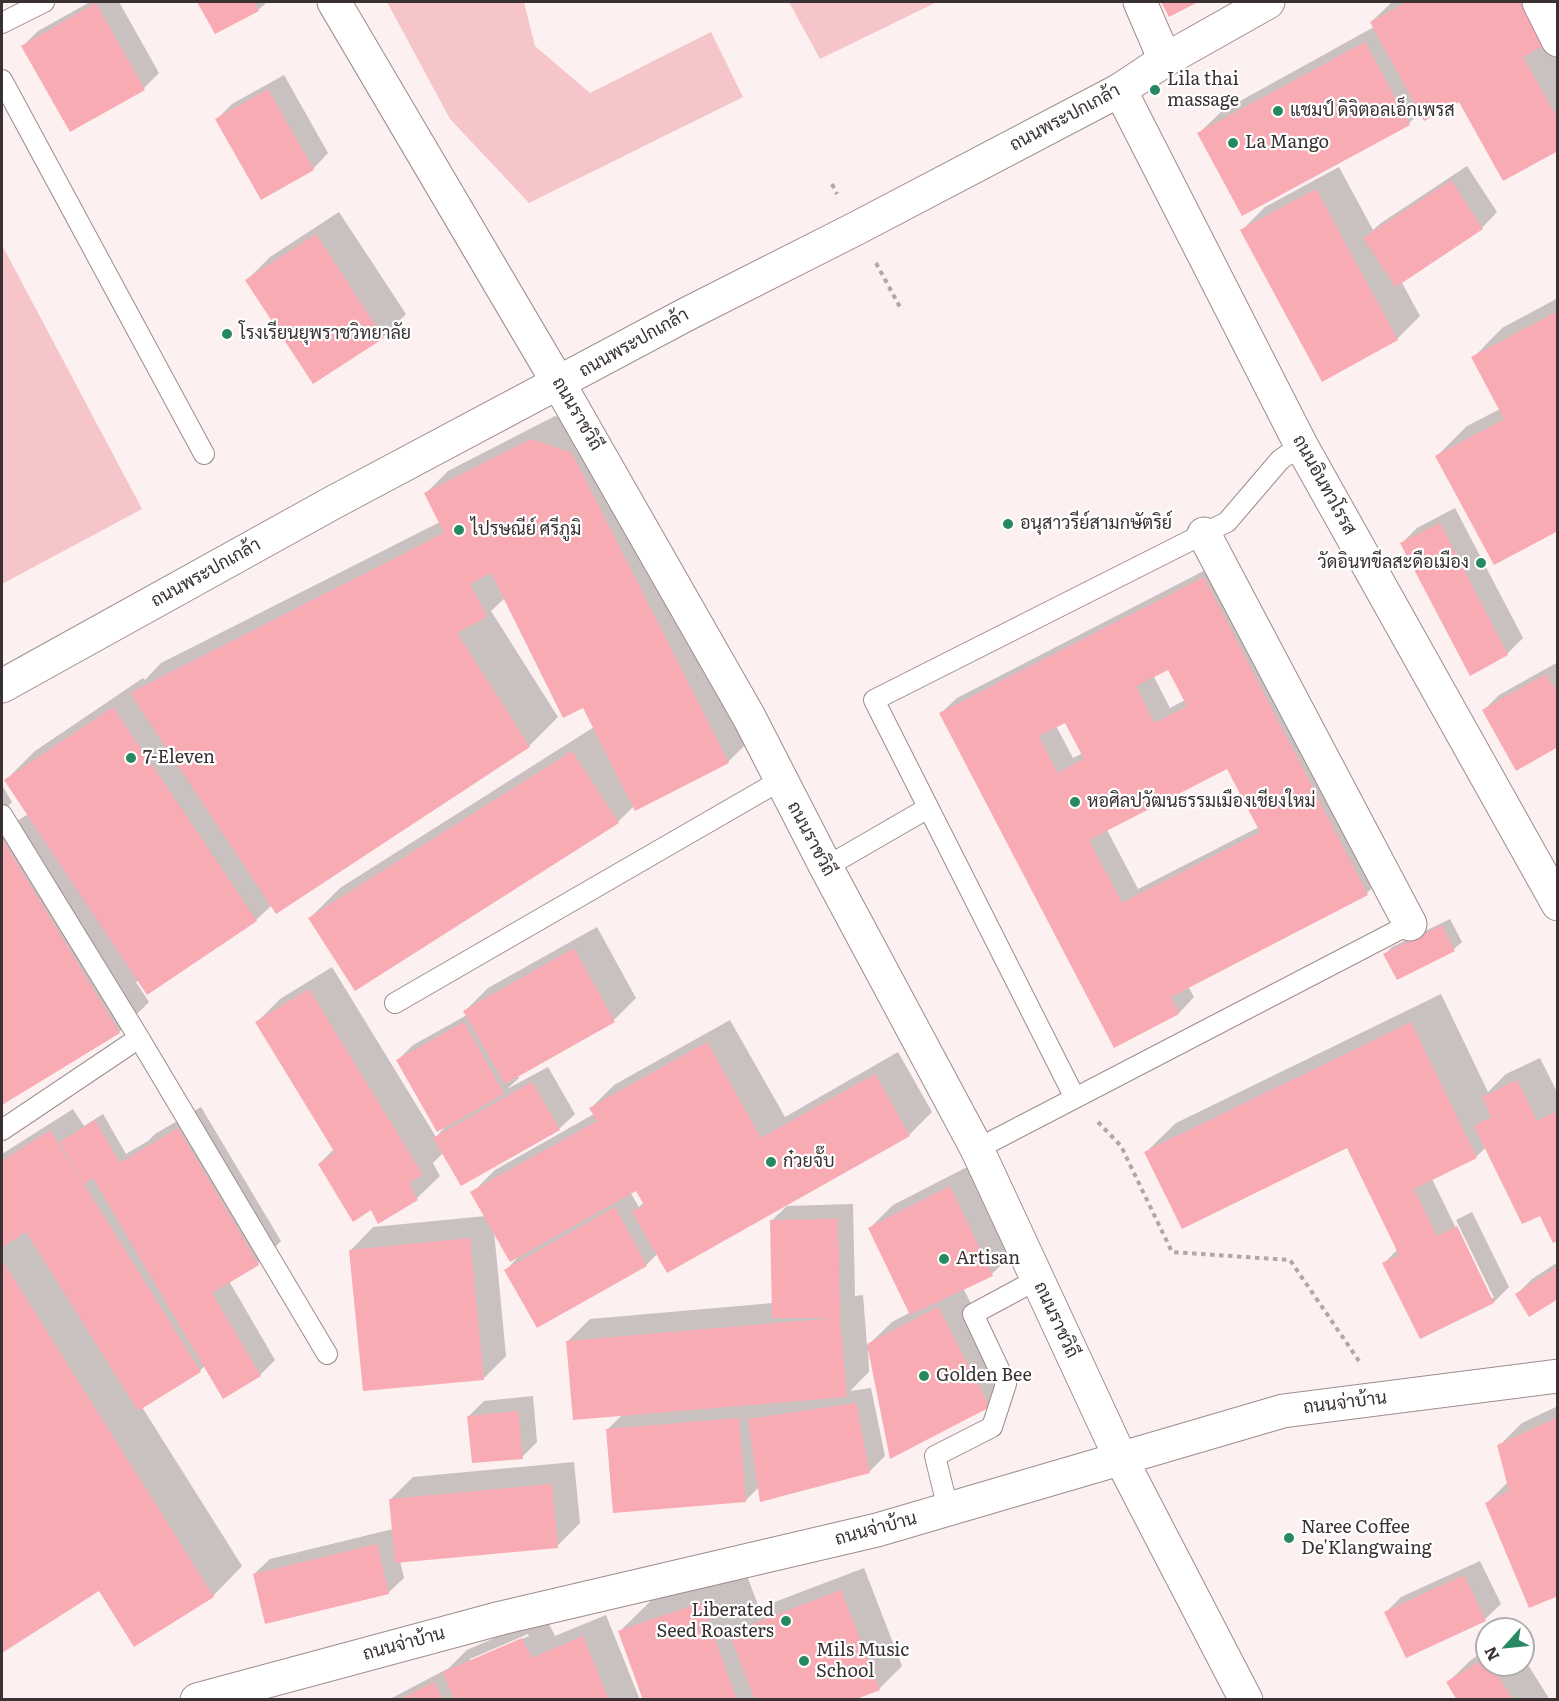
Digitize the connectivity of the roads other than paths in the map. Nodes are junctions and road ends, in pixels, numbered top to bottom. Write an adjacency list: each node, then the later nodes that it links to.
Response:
1 (44, 2): 6 (lane)
2 (334, 2): 11 (street, ถนนราชวิถี)
3 (1140, 2): 8 (street)
4 (1268, 2): 8 (street, ถนนพระปกเกล้า)
5 (1539, 2): 7 (street)
6 (2, 23)
7 (1557, 40)
8 (1165, 60): 10 (street, ถนนพระปกเกล้า)
9 (2, 80): 13 (lane)
10 (1120, 90): 11 (street, ถนนพระปกเกล้า); 12 (street, ถนนอินทวโรรส)
11 (559, 384): 15 (street, ถนนพระปกเกล้า); 16 (street, ถนนราชวิถี)
12 (1301, 444): 14 (lane); 20 (street, ถนนอินทวโรรส)
13 (204, 454)
14 (1204, 534): 17 (lane); 21 (street)
15 (2, 686)
16 (781, 780): 19 (street, ถนนราชวิถี); 22 (lane)
17 (928, 808): 19 (lane); 24 (lane)
18 (2, 815): 23 (lane)
19 (826, 867): 26 (street, ถนนราชวิถี)
20 (1557, 904)
21 (1410, 924): 24 (lane)
22 (395, 1003)
23 (139, 1038): 25 (lane); 28 (lane)
24 (1075, 1098): 26 (lane)
25 (2, 1130)
26 (977, 1149): 27 (street, ถนนราชวิถี)
27 (1038, 1279): 30 (street, ถนนราชวิถี); 31 (lane)
28 (327, 1354)
29 (1557, 1376): 30 (street, ถนนจ่าบ้าน)
30 (1121, 1459): 31 (street, ถนนจ่าบ้าน); 33 (street, ถนนราชวิถี)
31 (948, 1509): 32 (street, ถนนจ่าบ้าน)
32 (197, 1700)
33 (1245, 1700)

